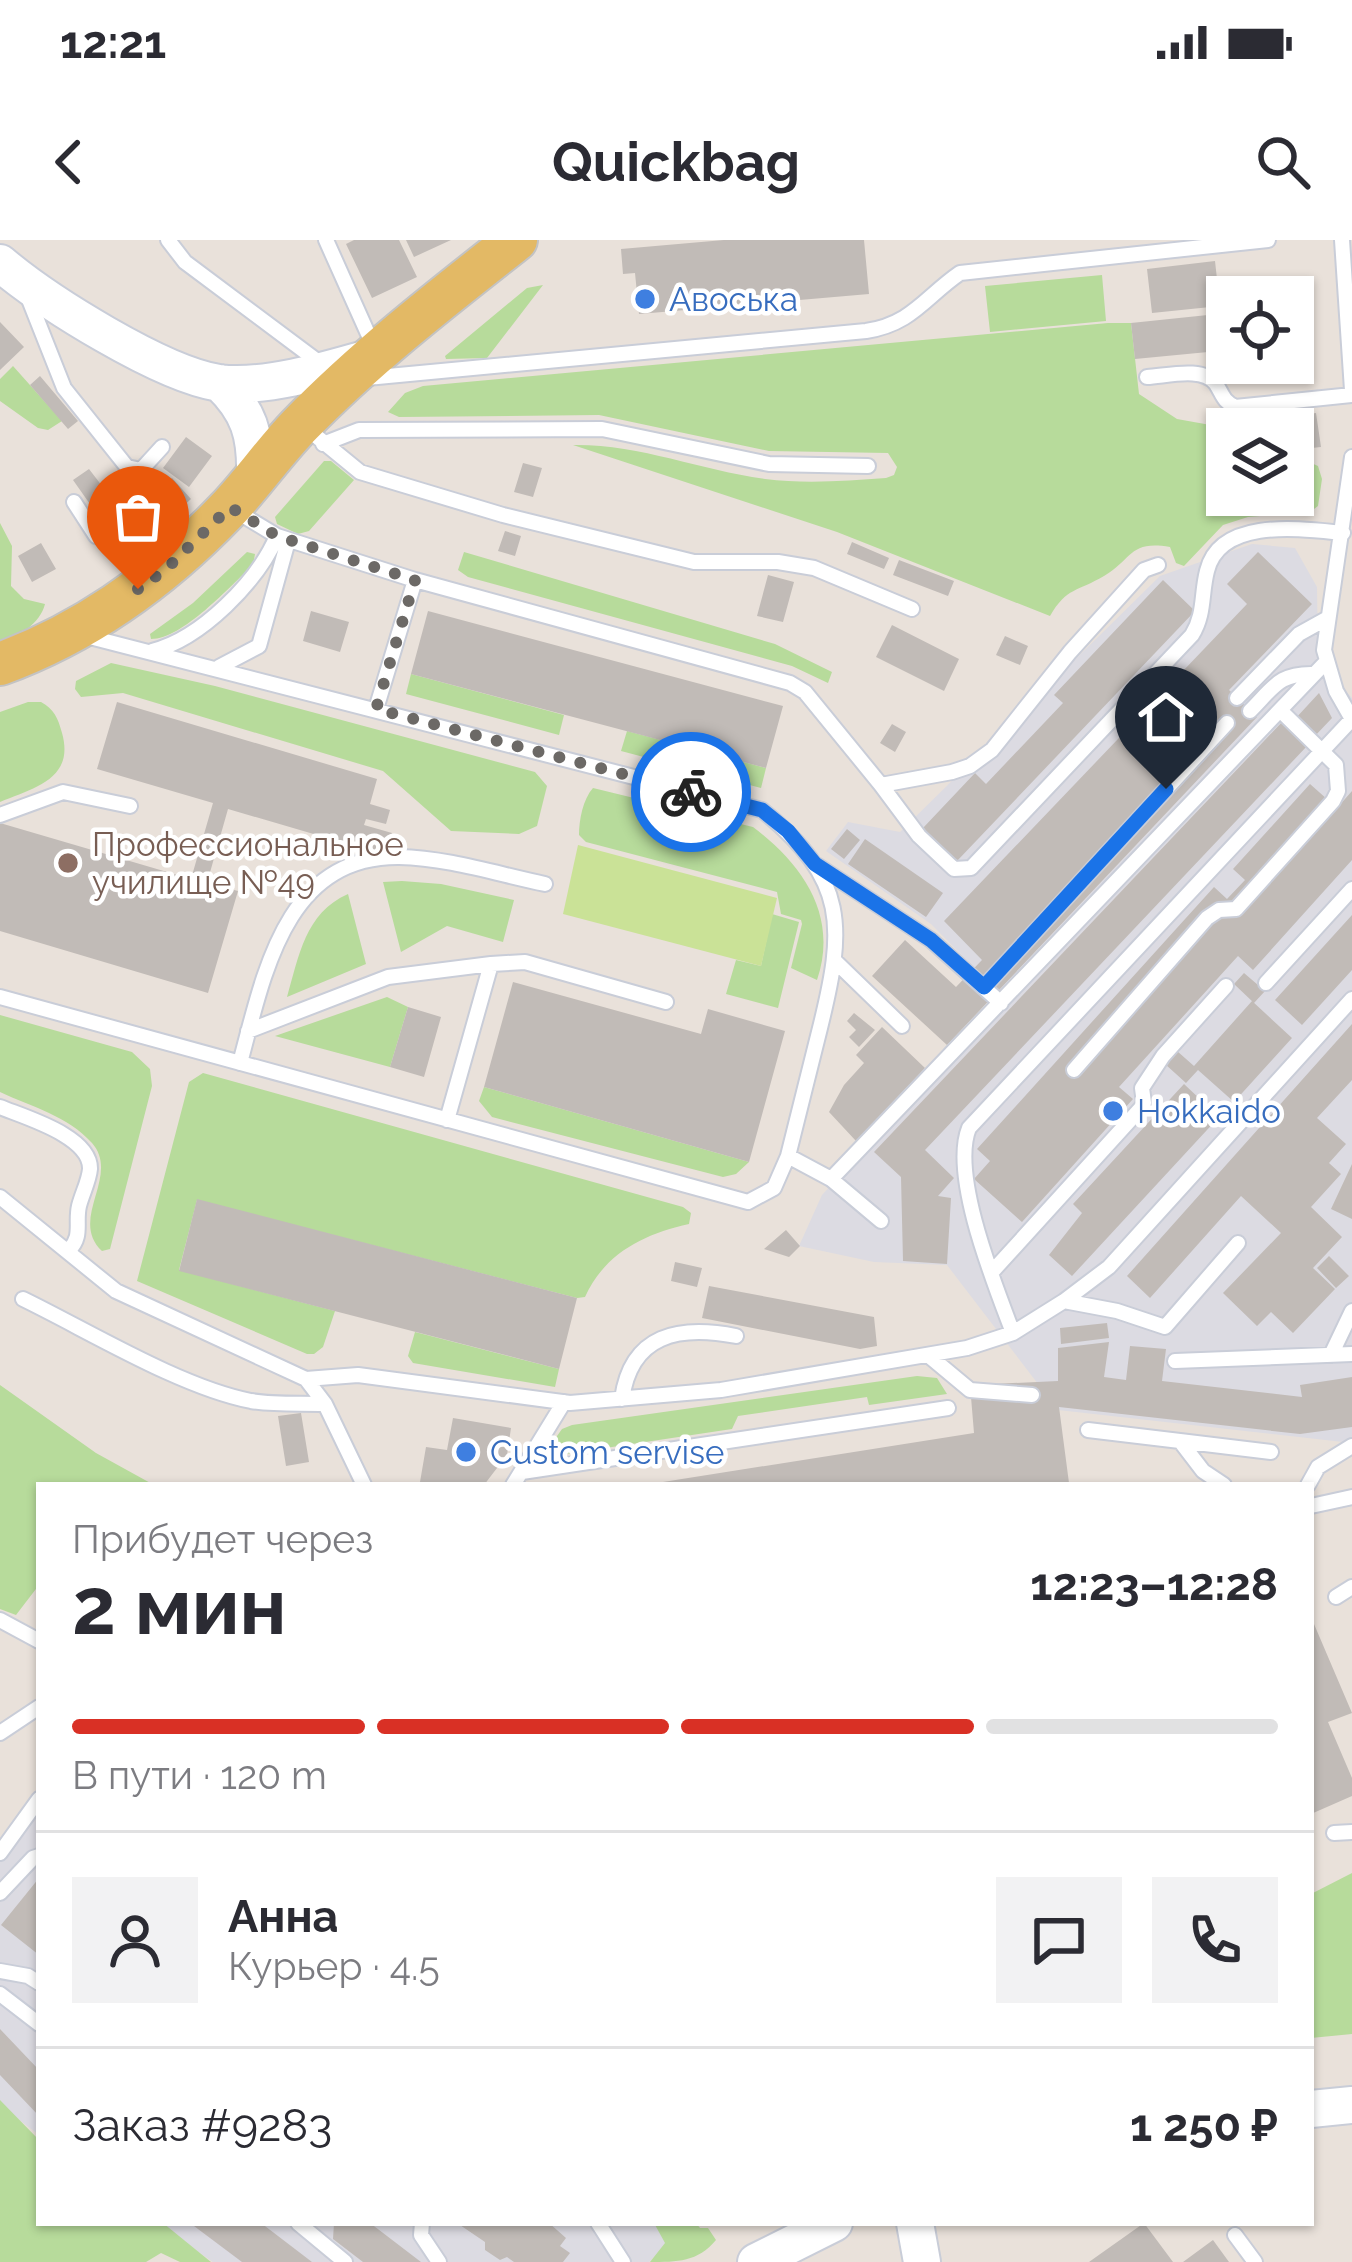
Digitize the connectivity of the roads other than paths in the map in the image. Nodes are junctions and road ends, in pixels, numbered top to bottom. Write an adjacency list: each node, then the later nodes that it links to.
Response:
1 (168, 240): 8 (lane)
2 (326, 240): 8 (lane)
3 (516, 240): 8 (main road)
4 (1268, 240): 8 (lane)
5 (1342, 240): 7 (lane)
6 (11, 272): 10 (main road); 16 (lane)
7 (1349, 286): 11 (lane)
8 (352, 368): 10 (main road); 12 (main road)
9 (1147, 377): 11 (lane)
10 (220, 383): 17 (main road)
11 (1352, 392)
12 (312, 434): 15 (lane); 17 (main road); 23 (lane)
13 (162, 447): 16 (lane)
14 (1352, 457): 19 (lane)
15 (868, 466)
16 (134, 470): 18 (lane)
17 (242, 491): 20 (lane); 25 (main road)
18 (74, 502)
19 (1343, 533): 24 (lane); 36 (lane)
20 (282, 538): 22 (lane); 26 (lane); 28 (lane)
21 (1158, 565): 36 (lane)
22 (415, 580): 31 (lane); 36 (lane)
23 (912, 608)
24 (1326, 620): 29 (lane); 30 (lane)
25 (71, 632): 26 (lane); 27 (main road)
26 (150, 651): 28 (lane)
27 (0, 664)
28 (219, 667): 31 (lane)
29 (1319, 669): 32 (lane); 33 (lane); 35 (lane)
30 (1237, 698)
31 (376, 709): 39 (lane)
32 (1250, 710)
33 (1281, 711): 35 (lane); 50 (lane)
34 (1227, 723): 46 (lane)
35 (1323, 750): 54 (lane); 63 (lane)
36 (881, 785)
37 (130, 806): 38 (lane)
38 (0, 815)
39 (815, 864): 42 (lane); 46 (lane)
40 (544, 884): 52 (lane)
41 (1352, 889): 44 (lane)
42 (836, 962): 51 (lane); 57 (lane)
43 (491, 964): 49 (lane); 52 (lane); 56 (lane)
44 (1267, 983)
45 (1226, 986): 63 (lane)
46 (984, 987): 50 (lane)
47 (0, 997): 53 (lane)
48 (1352, 999): 65 (lane)
49 (666, 1002)
50 (1001, 1003): 58 (lane)
51 (902, 1026)
52 (248, 1031): 53 (lane)
53 (240, 1063): 56 (lane)
54 (1074, 1070)
55 (0, 1110): 62 (lane)
56 (447, 1120): 57 (lane)
57 (788, 1156): 58 (lane)
58 (830, 1179): 60 (lane)
59 (0, 1197): 62 (lane)
60 (880, 1221)
61 (1238, 1243): 65 (lane)
62 (69, 1250): 73 (lane)
63 (991, 1273): 67 (lane)
64 (23, 1299): 77 (lane)
65 (1064, 1301): 67 (lane)
66 (1352, 1311): 71 (lane)
67 (1013, 1333): 70 (lane)
68 (736, 1336): 75 (lane)
69 (1352, 1354): 71 (lane)
70 (928, 1355): 74 (lane); 75 (lane)
71 (1331, 1355): 72 (lane)
72 (1175, 1361)
73 (306, 1379): 76 (lane); 77 (lane)
74 (1032, 1395)
75 (622, 1399): 76 (lane)
76 (564, 1402): 83 (lane)
77 (326, 1404): 84 (lane)
78 (948, 1408): 83 (lane)
79 (1088, 1430): 80 (lane)
80 (1180, 1442): 82 (lane); 85 (lane)
81 (1352, 1446): 86 (lane)
82 (1271, 1452)
83 (518, 1478)
84 (363, 1482)
85 (1220, 1482)
86 (1309, 1482)
87 (1352, 1497): 88 (lane)
88 (1314, 1505)
89 (1352, 1587): 90 (lane)
90 (1336, 1597)
91 (0, 1620): 92 (lane)
92 (36, 1639)
93 (36, 1708): 94 (lane)
94 (0, 1733)
95 (36, 1803): 98 (lane)
96 (1352, 1832): 97 (lane)
97 (1334, 1833)
98 (0, 1853)
99 (36, 1857): 100 (lane)
100 (0, 1893)
101 (0, 1971): 102 (lane)
102 (36, 1981)
103 (0, 1994): 104 (lane)
104 (36, 2022)
105 (1352, 2105): 106 (main road)
106 (1314, 2109)
107 (302, 2226): 113 (lane)
108 (422, 2226): 114 (lane)
109 (600, 2226): 115 (lane)
110 (828, 2226): 116 (main road)
111 (916, 2226): 117 (main road)
112 (1235, 2235): 118 (lane)
113 (346, 2262)
114 (440, 2262)
115 (623, 2262)
116 (756, 2262)
117 (922, 2262)
118 (1255, 2262)

